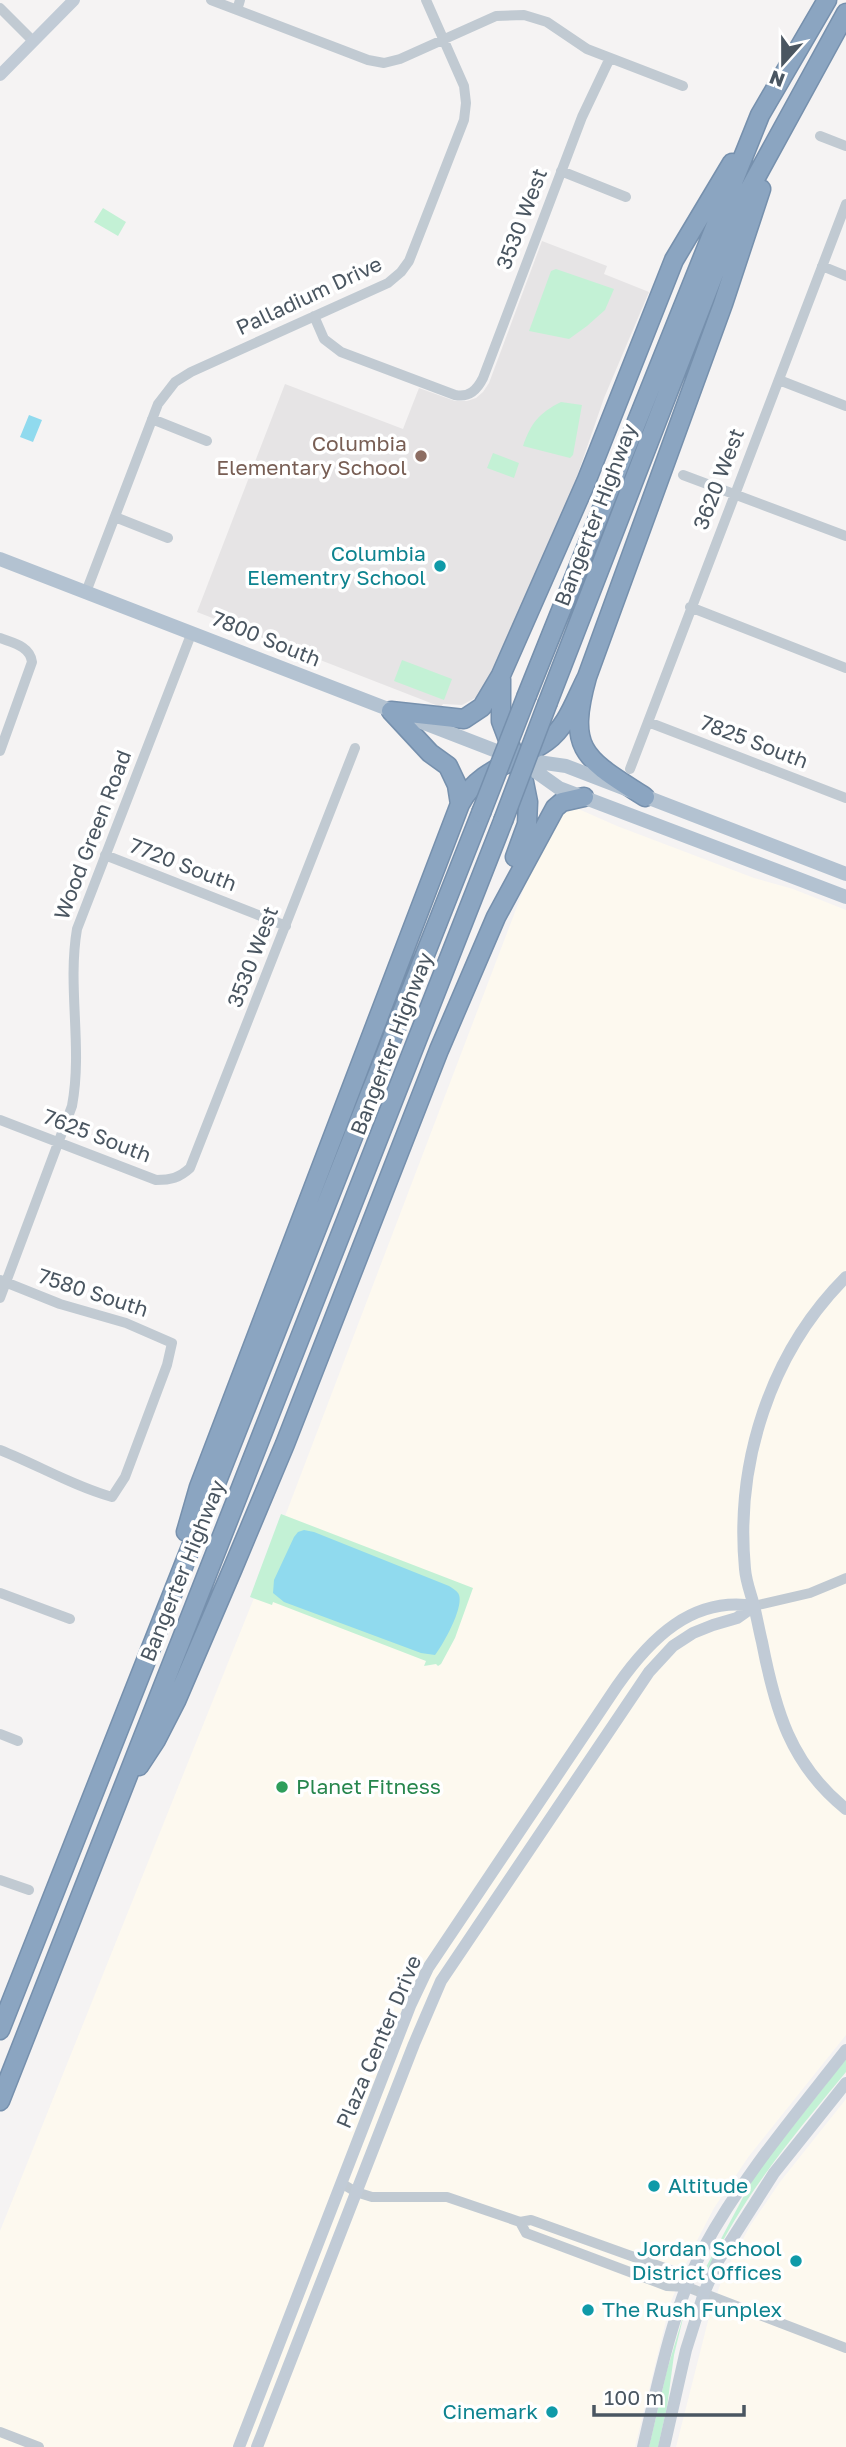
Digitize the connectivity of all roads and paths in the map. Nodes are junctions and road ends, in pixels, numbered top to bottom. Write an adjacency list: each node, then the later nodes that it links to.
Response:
1 (74, 0): 9 (street)
2 (211, 0): 5 (street)
3 (426, 0): 8 (street, Palladium Drive)
4 (827, 0): 13 (highway, Bangerter Highway)
5 (239, 5): 8 (street)
6 (0, 8): 9 (street)
7 (846, 13): 14 (highway, Bangerter Highway)
8 (444, 39): 10 (street); 22 (street, Palladium Drive)
9 (33, 41): 11 (street)
10 (610, 58): 12 (street); 17 (street, 3530 West)
11 (0, 75)
12 (683, 86)
13 (760, 115): 38 (highway); 66 (highway, Bangerter Highway, bridge)
14 (781, 129): 39 (highway); 69 (highway, Bangerter Highway, bridge)
15 (820, 136): 16 (street)
16 (846, 146)
17 (561, 171): 18 (street); 22 (street, 3530 West)
18 (626, 197)
19 (846, 204): 20 (street, 3620 West)
20 (822, 267): 21 (street); 23 (street, 3620 West)
21 (846, 276)
22 (314, 316): 25 (street, Palladium Drive)
23 (779, 380): 24 (street); 28 (street, 3620 West)
24 (846, 406)
25 (152, 419): 26 (street); 29 (street, Palladium Drive)
26 (207, 441)
27 (683, 475): 28 (street)
28 (734, 494): 30 (street); 34 (street, 3620 West)
29 (115, 517): 31 (street); 33 (street, Palladium Drive)
30 (846, 536)
31 (168, 538)
32 (0, 559): 33 (main road, 7800 South)
33 (86, 592): 35 (main road, 7800 South)
34 (690, 607): 37 (street); 41 (street, 3620 West)
35 (192, 632): 40 (main road, 7800 South); 50 (street, Wood Green Road)
36 (0, 638): 43 (street)
37 (846, 668)
38 (501, 675): 40 (highway); 44 (highway)
39 (587, 677): 44 (highway); 47 (highway)
40 (391, 711): 44 (main road, 7800 South); 49 (highway)
41 (648, 722): 45 (street, 3620 West); 48 (street, 7825 South)
42 (355, 748): 54 (street, 3530 West)
43 (0, 751)
44 (517, 758): 46 (main road, 7800 South); 47 (main road, 7800 South); 49 (highway); 53 (highway)
45 (630, 769)
46 (584, 797): 52 (main road, 7800 South); 53 (highway)
47 (645, 797): 51 (main road, 7800 South)
48 (846, 798)
49 (460, 804): 66 (highway)
50 (105, 855): 54 (street, 7720 South); 56 (street, Wood Green Road)
51 (846, 874)
52 (846, 897)
53 (496, 917): 69 (highway)
54 (286, 926): 57 (street, 3530 West)
55 (0, 1119): 56 (street, 7625 South)
56 (59, 1142): 57 (street, 7625 South); 59 (street, Wood Green Road)
57 (181, 1177)
58 (846, 1277): 64 (street)
59 (3, 1281): 60 (street, Wood Green Road); 61 (street, 7580 South)
60 (0, 1298)
61 (0, 1450)
62 (846, 1578): 64 (street, Plaza Center Drive)
63 (0, 1593): 65 (street)
64 (754, 1606): 70 (street); 77 (street, Plaza Center Drive); 78 (street, Plaza Center Drive)
65 (70, 1619)
66 (155, 1636): 73 (highway, Bangerter Highway)
67 (0, 1734): 68 (street)
68 (18, 1741)
69 (118, 1796): 76 (highway, Bangerter Highway)
70 (846, 1809)
71 (0, 1880): 72 (street)
72 (29, 1891)
73 (0, 2030)
74 (846, 2050): 80 (street)
75 (846, 2083): 81 (street)
76 (0, 2101)
77 (341, 2183): 78 (street); 85 (street, Plaza Center Drive)
78 (356, 2192): 79 (street); 86 (street, Plaza Center Drive)
79 (520, 2222): 80 (street); 80 (street)
80 (687, 2287): 81 (street); 87 (street)
81 (704, 2293): 82 (street); 88 (street)
82 (846, 2348)
83 (0, 2432): 84 (street)
84 (39, 2447)
85 (239, 2447)
86 (257, 2447)
87 (643, 2447)
88 (664, 2447)

